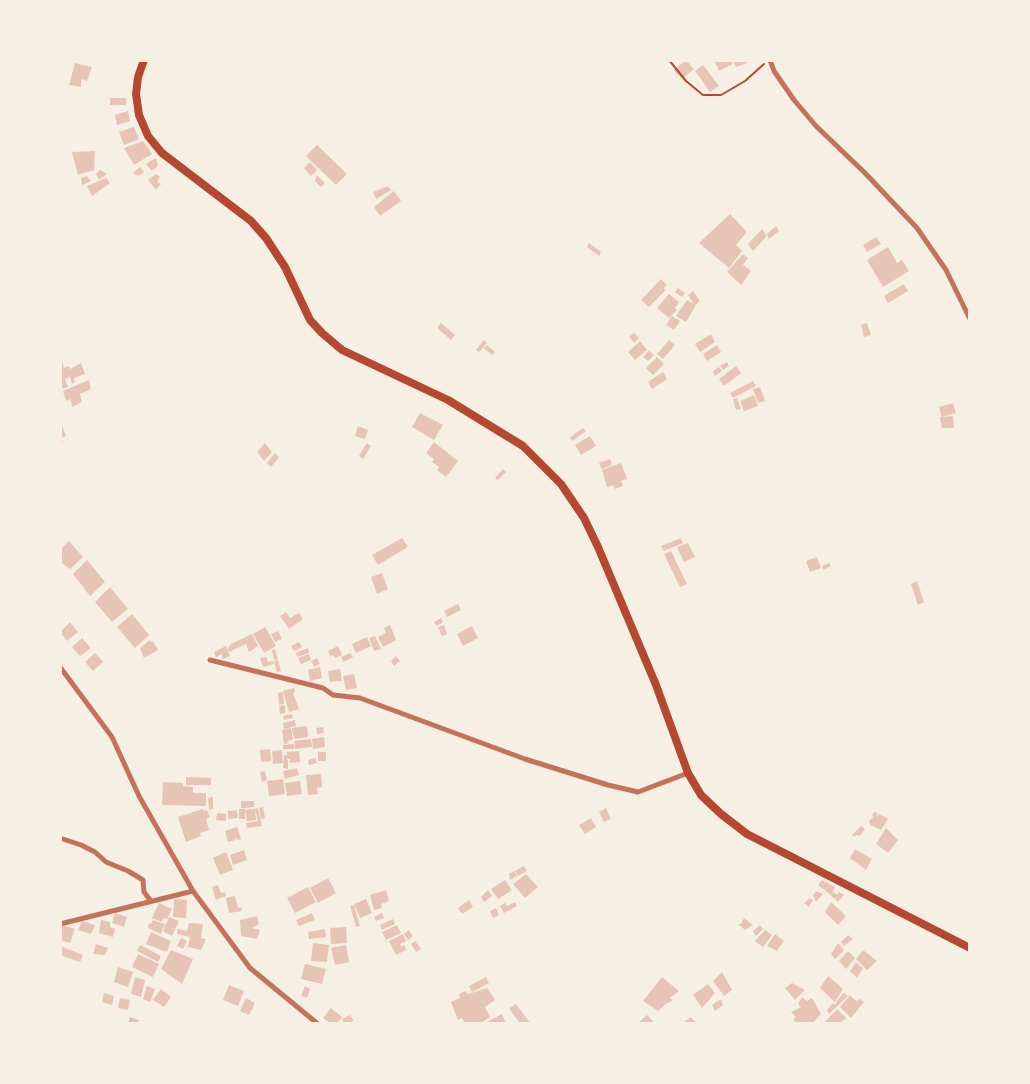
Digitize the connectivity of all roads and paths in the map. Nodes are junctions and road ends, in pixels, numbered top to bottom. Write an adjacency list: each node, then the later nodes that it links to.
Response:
1 (144, 60): 7 (main road)
2 (669, 60): 3 (path)
3 (769, 60): 4 (street)
4 (970, 319)
5 (210, 660): 7 (street)
6 (60, 667): 9 (street)
7 (687, 773): 12 (main road)
8 (60, 838): 10 (street)
9 (193, 891): 10 (street); 13 (street)
10 (151, 901): 11 (street)
11 (60, 924)
12 (970, 948)
13 (318, 1024)

